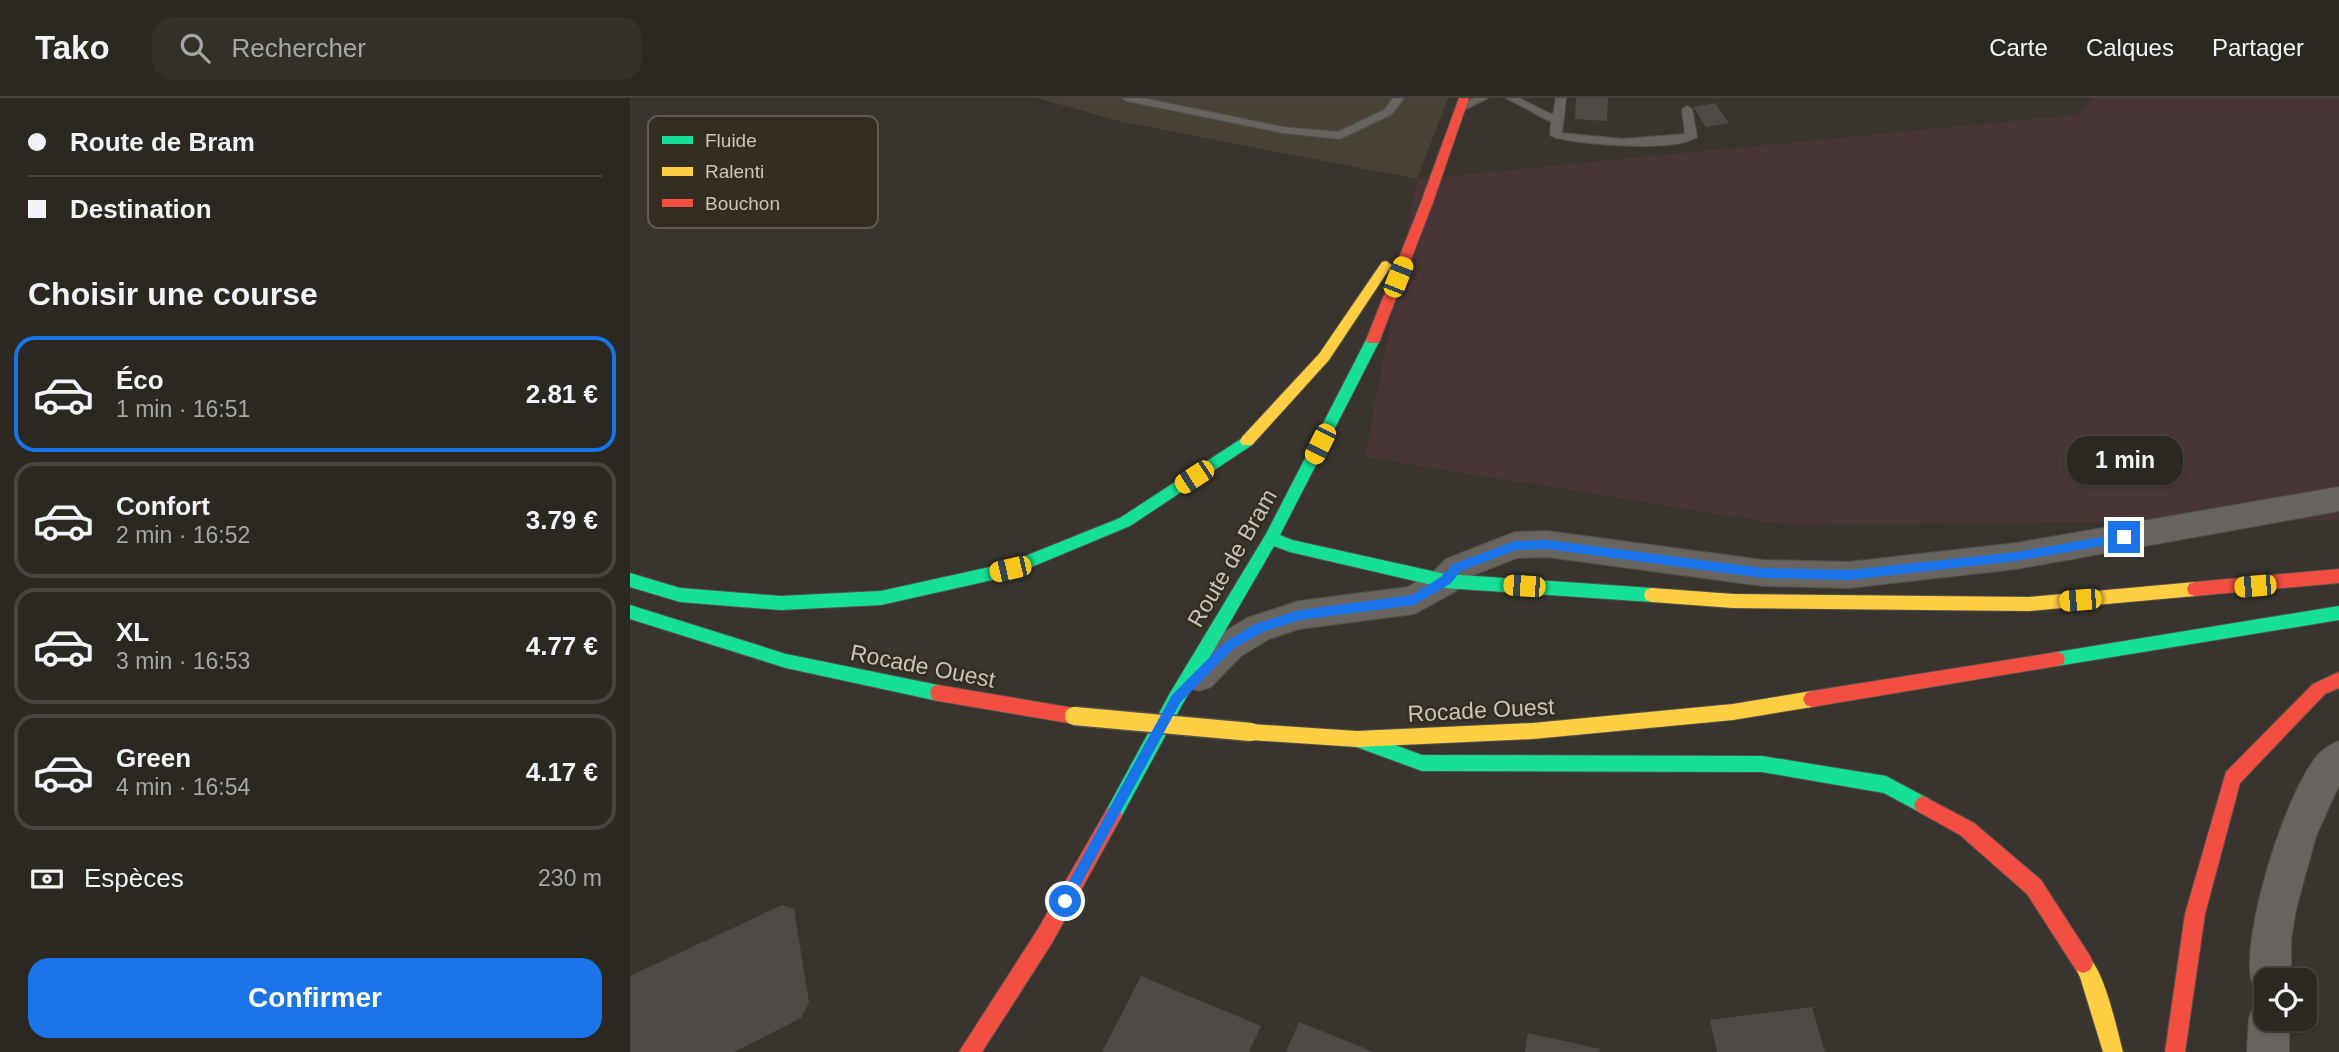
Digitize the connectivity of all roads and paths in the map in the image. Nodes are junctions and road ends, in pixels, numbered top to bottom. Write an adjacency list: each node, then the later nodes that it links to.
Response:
1 (1127, 98): 2 (lane)
2 (1399, 98)
3 (1483, 98): 6 (lane)
4 (1511, 98): 8 (lane)
5 (1561, 98): 8 (lane)
6 (1462, 103): 9 (main road, Route de Bram)
7 (1686, 109): 8 (lane)
8 (1557, 121)
9 (1426, 205): 11 (main road, Route de Bram); 13 (main road)
10 (2339, 499): 14 (street)
11 (1271, 538): 14 (main road); 18 (main road, Route de Bram)
12 (2339, 576): 14 (main road)
13 (630, 580)
14 (1446, 581): 18 (street)
15 (630, 611): 19 (main road, Rocade Ouest, bridge)
16 (2339, 613): 19 (main road, Rocade Ouest)
17 (2339, 680): 27 (main road)
18 (1176, 699): 22 (main road, Route de Bram)
19 (1357, 738): 26 (main road)
20 (2339, 758): 21 (street)
21 (2271, 968)
22 (994, 1018): 24 (main road, Route de Bram); 25 (main road, Route de Bram)
23 (2269, 1031): 28 (street)
24 (969, 1052)
25 (977, 1052)
26 (2113, 1052)
27 (2175, 1052)
28 (2268, 1052)

